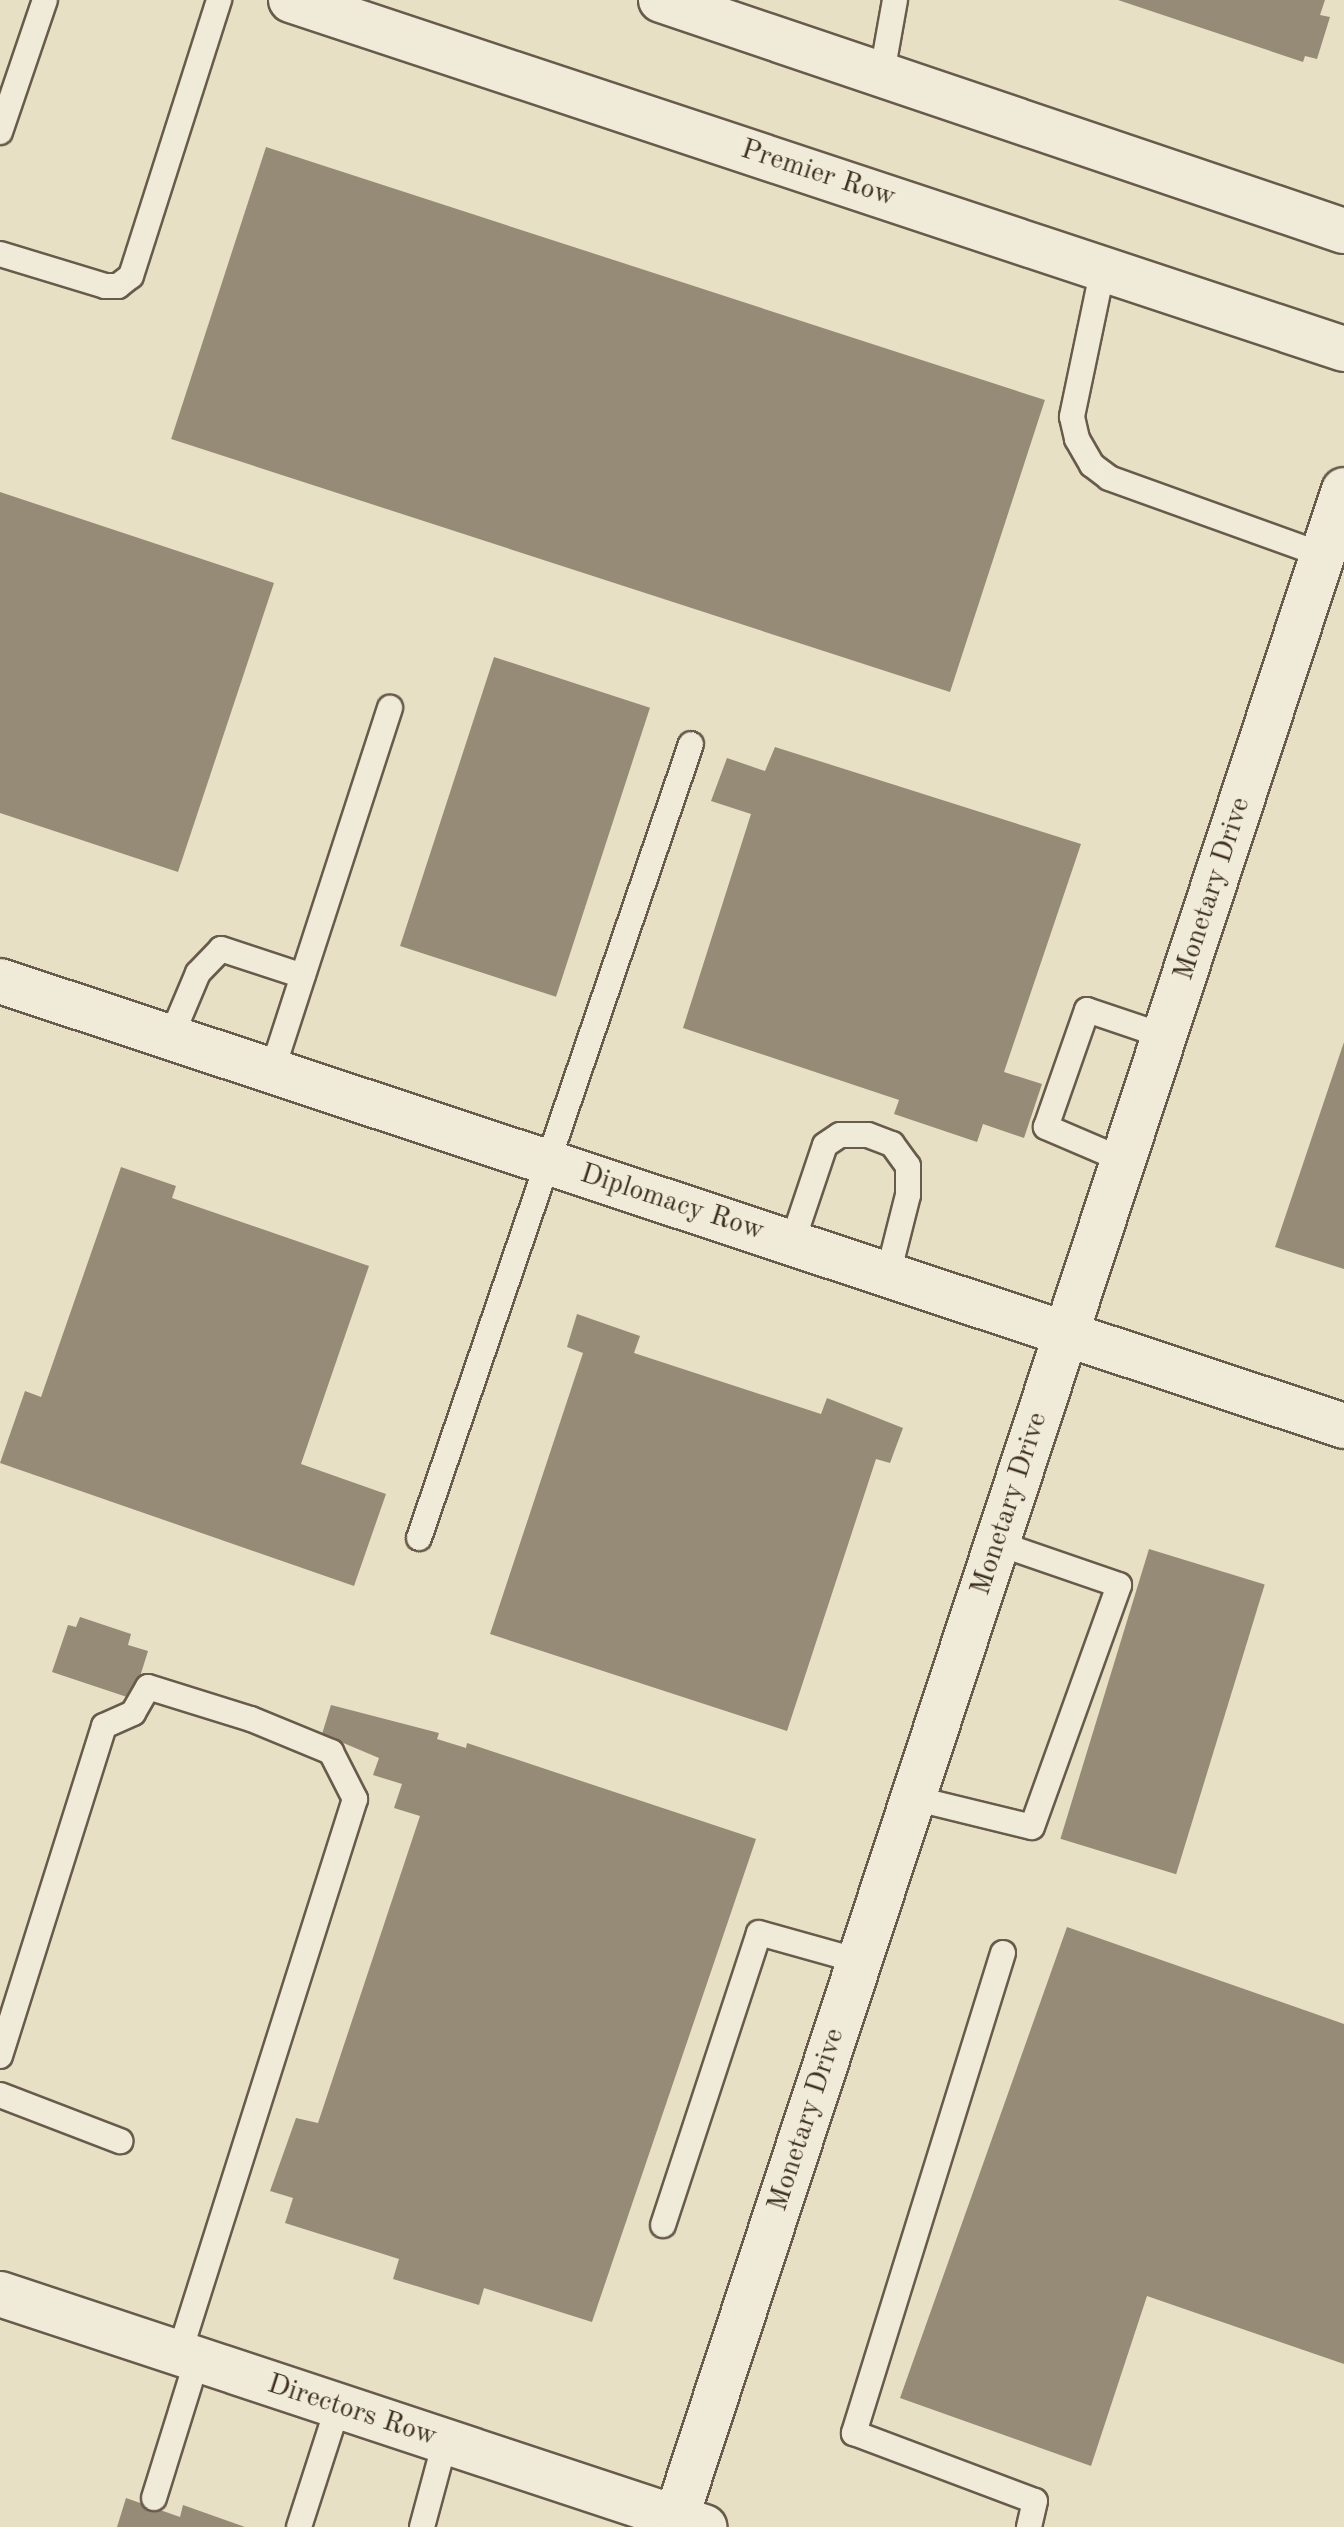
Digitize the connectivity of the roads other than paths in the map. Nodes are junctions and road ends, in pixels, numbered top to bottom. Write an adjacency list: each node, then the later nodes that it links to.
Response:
1 (45, 0): 7 (lane)
2 (219, 0): 9 (lane)
3 (291, 0): 10 (street, Premier Row)
4 (661, 0): 6 (street)
5 (895, 0): 6 (lane)
6 (882, 73): 8 (street)
7 (0, 132)
8 (1344, 231)
9 (0, 254)
10 (1103, 268): 11 (street, Premier Row); 13 (lane)
11 (1344, 349)
12 (1344, 490): 13 (street, Monetary Drive)
13 (1323, 555): 18 (street, Monetary Drive)
14 (390, 708): 16 (lane)
15 (691, 744): 22 (lane)
16 (303, 976): 19 (lane); 20 (lane)
17 (0, 981): 19 (street, Diplomacy Row)
18 (1164, 1036): 21 (street, Monetary Drive); 21 (lane)
19 (171, 1037): 20 (street, Diplomacy Row)
20 (272, 1071): 22 (street, Diplomacy Row)
21 (1123, 1160): 25 (street, Monetary Drive)
22 (548, 1162): 23 (street, Diplomacy Row); 27 (lane)
23 (792, 1243): 24 (street, Diplomacy Row); 24 (lane)
24 (888, 1274): 25 (street, Diplomacy Row)
25 (1066, 1334): 26 (street, Diplomacy Row); 28 (street, Monetary Drive)
26 (1344, 1426)
27 (419, 1538)
28 (997, 1543): 29 (street, Monetary Drive); 29 (lane)
29 (913, 1798): 31 (street, Monetary Drive)
30 (1003, 1953): 44 (lane)
31 (859, 1961): 35 (lane); 41 (street, Monetary Drive)
32 (0, 2056): 37 (lane)
33 (0, 2095): 34 (lane)
34 (120, 2141)
35 (663, 2225)
36 (0, 2294): 37 (street, Directors Row)
37 (188, 2357): 38 (street, Directors Row); 40 (lane)
38 (338, 2406): 39 (street, Directors Row); 42 (lane)
39 (445, 2442): 41 (street, Directors Row); 43 (lane)
40 (154, 2498)
41 (683, 2524)
42 (299, 2527)
43 (422, 2527)
44 (1029, 2527)

